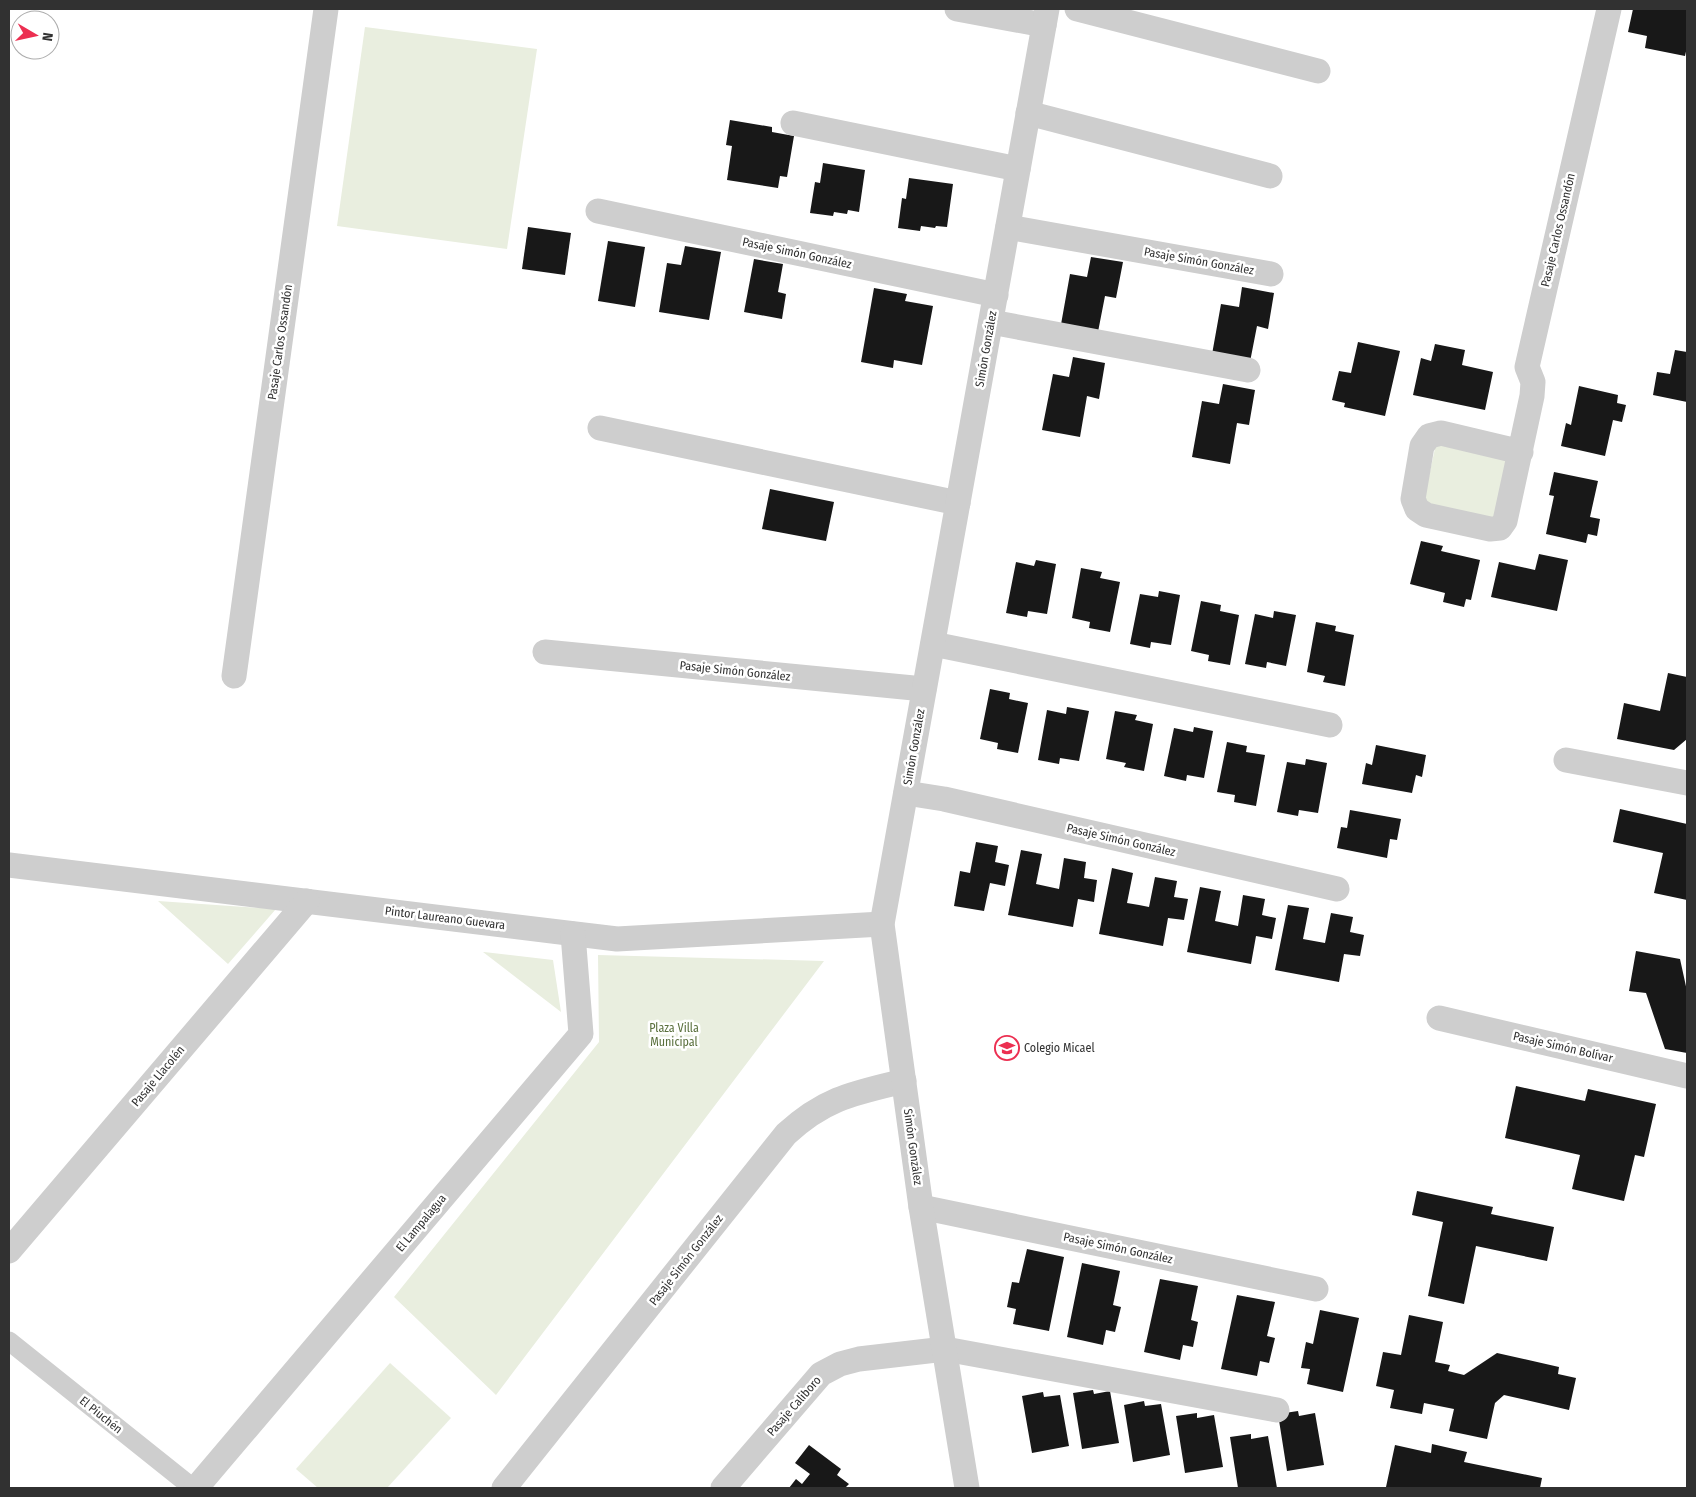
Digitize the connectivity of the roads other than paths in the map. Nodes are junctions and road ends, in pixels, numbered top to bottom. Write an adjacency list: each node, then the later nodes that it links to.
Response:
1 (326, 9): 22 (street, Pasaje Carlos Ossandón)
2 (957, 9): 5 (street)
3 (1077, 9): 6 (street)
4 (1609, 9): 18 (street, Pasaje Carlos Ossandón)
5 (1046, 17): 7 (street, Simón González)
6 (1318, 71)
7 (1028, 113): 9 (street, Simón González); 10 (street)
8 (792, 122): 9 (street)
9 (1018, 169): 12 (street, Simón González)
10 (1270, 176)
11 (598, 211): 14 (street, Pasaje Simón González)
12 (1008, 227): 13 (street, Pasaje Simón González); 14 (street, Simón González)
13 (1272, 274)
14 (996, 295): 15 (street, Simón González)
15 (991, 322): 16 (street); 19 (street, Simón González)
16 (1248, 370)
17 (600, 428): 19 (street)
18 (1521, 452): 18 (street, Pasaje Carlos Ossandón)
19 (958, 503): 20 (street, Simón González)
20 (933, 644): 23 (street, Simón González); 24 (street)
21 (545, 652): 23 (street, Pasaje Simón González)
22 (234, 676)
23 (924, 689): 27 (street, Simón González)
24 (1330, 725)
25 (1566, 760): 26 (street)
26 (1687, 783)
27 (906, 793): 29 (street, Pasaje Simón González); 31 (street, Simón González)
28 (9, 865): 30 (street, Pintor Laureano Guevara)
29 (1337, 889)
30 (307, 901): 32 (street, Pintor Laureano Guevara); 37 (street, Pasaje Llacolén)
31 (882, 924): 32 (street, Pintor Laureano Guevara); 35 (street, Simón González)
32 (574, 934): 42 (street, El Lampalagua)
33 (1439, 1018): 34 (street, Pasaje Simón Bolívar)
34 (1687, 1076)
35 (904, 1081): 36 (street, Simón González); 43 (street, Pasaje Simón González)
36 (921, 1207): 38 (street, Pasaje Simón González); 40 (street, Simón González)
37 (9, 1251)
38 (1316, 1290)
39 (9, 1341): 42 (street, El Piuchén)
40 (944, 1349): 41 (street); 44 (street, Pasaje Caliboro); 45 (street, Simón González)
41 (1277, 1410)
42 (195, 1488)
43 (504, 1488)
44 (723, 1488)
45 (967, 1488)

